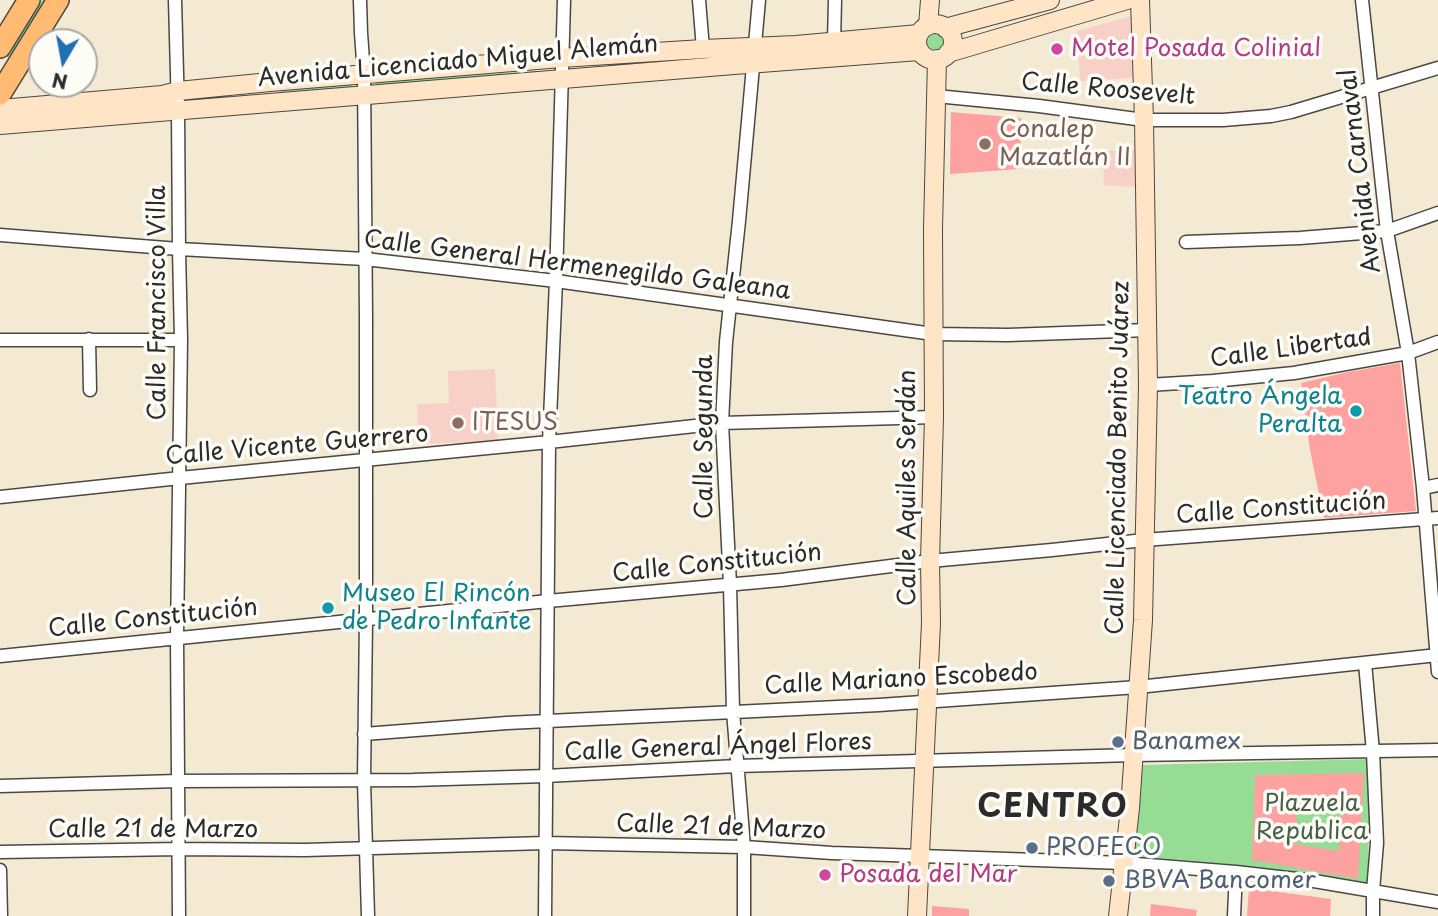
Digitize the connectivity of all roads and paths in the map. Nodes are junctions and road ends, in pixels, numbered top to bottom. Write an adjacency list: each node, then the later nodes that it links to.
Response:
1 (29, 0): 18 (main road)
2 (58, 0): 33 (main road)
3 (175, 0): 28 (street, Calle Francisco Villa)
4 (360, 0): 24 (street)
5 (564, 0): 22 (street)
6 (699, 0): 19 (street)
7 (759, 0): 20 (street, Calle Segunda)
8 (835, 0): 17 (street)
9 (930, 0): 16 (main road)
10 (939, 0): 16 (main road)
11 (1050, 0): 15 (main road, Avenida Licenciado Miguel Alemán)
12 (1127, 0): 21 (main road)
13 (1140, 0): 34 (main road, Calle Licenciado Benito Juárez)
14 (1362, 0): 27 (street, Avenida Carnaval)
15 (1021, 4): 16 (main road, Avenida Licenciado Miguel Alemán)
16 (930, 33): 17 (main road, Avenida Licenciado Miguel Alemán); 20 (main road, Avenida Licenciado Miguel Alemán); 21 (main road); 21 (main road, Calle Aquiles Serdán)
17 (834, 41): 20 (main road, Avenida Licenciado Miguel Alemán)
18 (0, 47)
19 (703, 49): 20 (main road, Avenida Licenciado Miguel Alemán); 22 (main road, Avenida Licenciado Miguel Alemán)
20 (754, 55): 25 (main road, Avenida Licenciado Miguel Alemán); 42 (street, Calle Segunda)
21 (943, 56): 30 (main road, Calle Aquiles Serdán)
22 (561, 58): 24 (main road, Avenida Licenciado Miguel Alemán); 25 (street)
23 (1438, 68): 27 (street, Calle Roosevelt)
24 (364, 74): 26 (main road, Avenida Licenciado Miguel Alemán); 29 (street)
25 (561, 80): 29 (main road, Avenida Licenciado Miguel Alemán); 41 (street)
26 (270, 82): 28 (main road, Avenida Licenciado Miguel Alemán); 31 (main road)
27 (1372, 87): 34 (street, Calle Roosevelt); 36 (street, Avenida Carnaval)
28 (178, 91): 32 (street, Calle Francisco Villa); 33 (main road, Avenida Licenciado Miguel Alemán)
29 (364, 95): 31 (main road, Avenida Licenciado Miguel Alemán); 40 (street)
30 (936, 96): 34 (street, Calle Roosevelt); 44 (main road, Calle Aquiles Serdán)
31 (271, 102): 32 (main road, Avenida Licenciado Miguel Alemán)
32 (178, 110): 33 (main road, Avenida Licenciado Miguel Alemán); 39 (street, Calle Francisco Villa)
33 (1, 115)
34 (1144, 120): 43 (main road, Calle Licenciado Benito Juárez)
35 (1438, 214): 36 (street)
36 (1387, 231): 38 (street); 49 (street, Avenida Carnaval)
37 (0, 235): 39 (street, Calle General Hermenegildo Galeana)
38 (1186, 242)
39 (179, 249): 40 (street, Calle General Hermenegildo Galeana); 47 (street, Calle Francisco Villa)
40 (365, 259): 41 (street, Calle General Hermenegildo Galeana); 55 (street)
41 (556, 281): 42 (street, Calle General Hermenegildo Galeana); 54 (street)
42 (730, 306): 44 (street, Calle General Hermenegildo Galeana); 53 (street, Calle Segunda)
43 (1147, 330): 44 (street, Calle General Hermenegildo Galeana); 50 (main road, Calle Licenciado Benito Juárez)
44 (933, 334): 52 (main road, Calle Aquiles Serdán)
45 (89, 339): 46 (street); 47 (street); 51 (street)
46 (0, 340)
47 (181, 340): 56 (street, Calle Francisco Villa)
48 (1438, 342): 49 (street, Calle Libertad)
49 (1408, 353): 50 (street, Calle Libertad); 58 (street, Avenida Carnaval)
50 (1148, 385): 61 (main road, Calle Licenciado Benito Juárez)
51 (90, 390)
52 (934, 417): 53 (street, Calle Vicente Guerrero); 62 (main road, Calle Aquiles Serdán)
53 (722, 423): 54 (street, Calle Vicente Guerrero); 63 (street, Calle Segunda)
54 (549, 442): 55 (street, Calle Vicente Guerrero); 64 (street)
55 (366, 461): 56 (street, Calle Vicente Guerrero); 65 (street)
56 (180, 478): 59 (street, Calle Vicente Guerrero); 66 (street, Calle Francisco Villa)
57 (1438, 485): 58 (street)
58 (1423, 488): 60 (street, Avenida Carnaval)
59 (0, 497)
60 (1432, 514): 61 (street, Calle Constitución); 67 (street, Avenida Carnaval)
61 (1144, 540): 62 (street, Calle Constitución); 71 (main road, Calle Licenciado Benito Juárez)
62 (930, 561): 63 (street, Calle Constitución); 72 (main road, Calle Aquiles Serdán)
63 (730, 585): 64 (street, Calle Constitución); 73 (street, Calle Segunda)
64 (548, 601): 65 (street, Calle Constitución); 74 (street)
65 (366, 619): 66 (street, Calle Constitución); 75 (street)
66 (177, 637): 68 (street, Calle Constitución); 83 (street, Calle Francisco Villa)
67 (1437, 655): 69 (street, Calle Mariano Escobedo); 70 (street, Avenida Carnaval)
68 (0, 656)
69 (1365, 663): 71 (street, Calle Mariano Escobedo); 77 (street)
70 (1438, 672)
71 (1138, 687): 72 (street, Calle Mariano Escobedo); 78 (main road, Calle Licenciado Benito Juárez)
72 (928, 701): 73 (street, Calle Mariano Escobedo); 79 (main road, Calle Aquiles Serdán)
73 (733, 711): 74 (street, Calle Mariano Escobedo); 80 (street, Calle Segunda)
74 (547, 722): 75 (street, Calle Mariano Escobedo); 81 (street)
75 (365, 734): 82 (street)
76 (1438, 750): 77 (street, Calle General Ángel Flores)
77 (1373, 752): 78 (street, Calle General Ángel Flores); 94 (street)
78 (1134, 755): 79 (street, Calle General Ángel Flores); 91 (main road, Calle Licenciado Benito Juárez)
79 (925, 761): 80 (street, Calle General Ángel Flores); 90 (main road, Calle Aquiles Serdán)
80 (737, 766): 81 (street, Calle General Ángel Flores); 86 (street, Calle Segunda)
81 (546, 776): 82 (street, Calle General Ángel Flores); 85 (street)
82 (364, 781): 83 (street, Calle General Ángel Flores); 87 (street)
83 (178, 782): 84 (street, Calle General Ángel Flores); 88 (street, Calle Francisco Villa)
84 (0, 786)
85 (545, 844): 86 (street, Calle 21 de Marzo); 87 (street, Calle 21 de Marzo); 99 (street)
86 (744, 847): 90 (street, Calle 21 de Marzo); 100 (street, Calle Segunda)
87 (366, 848): 88 (street, Calle 21 de Marzo); 98 (street)
88 (179, 849): 89 (street, Calle 21 de Marzo); 97 (street, Calle Francisco Villa)
89 (0, 852)
90 (919, 855): 91 (street, Calle 21 de Marzo); 101 (main road, Calle Aquiles Serdán)
91 (1124, 863): 93 (street, Calle 21 de Marzo); 102 (main road, Calle Licenciado Benito Juárez)
92 (0, 870): 96 (street)
93 (1236, 872): 94 (street, Calle 21 de Marzo); 103 (street)
94 (1373, 891): 95 (street, Calle 21 de Marzo); 104 (street)
95 (1438, 902)
96 (1, 916)
97 (178, 916)
98 (368, 916)
99 (545, 916)
100 (744, 916)
101 (917, 916)
102 (1118, 916)
103 (1234, 916)
104 (1373, 916)

